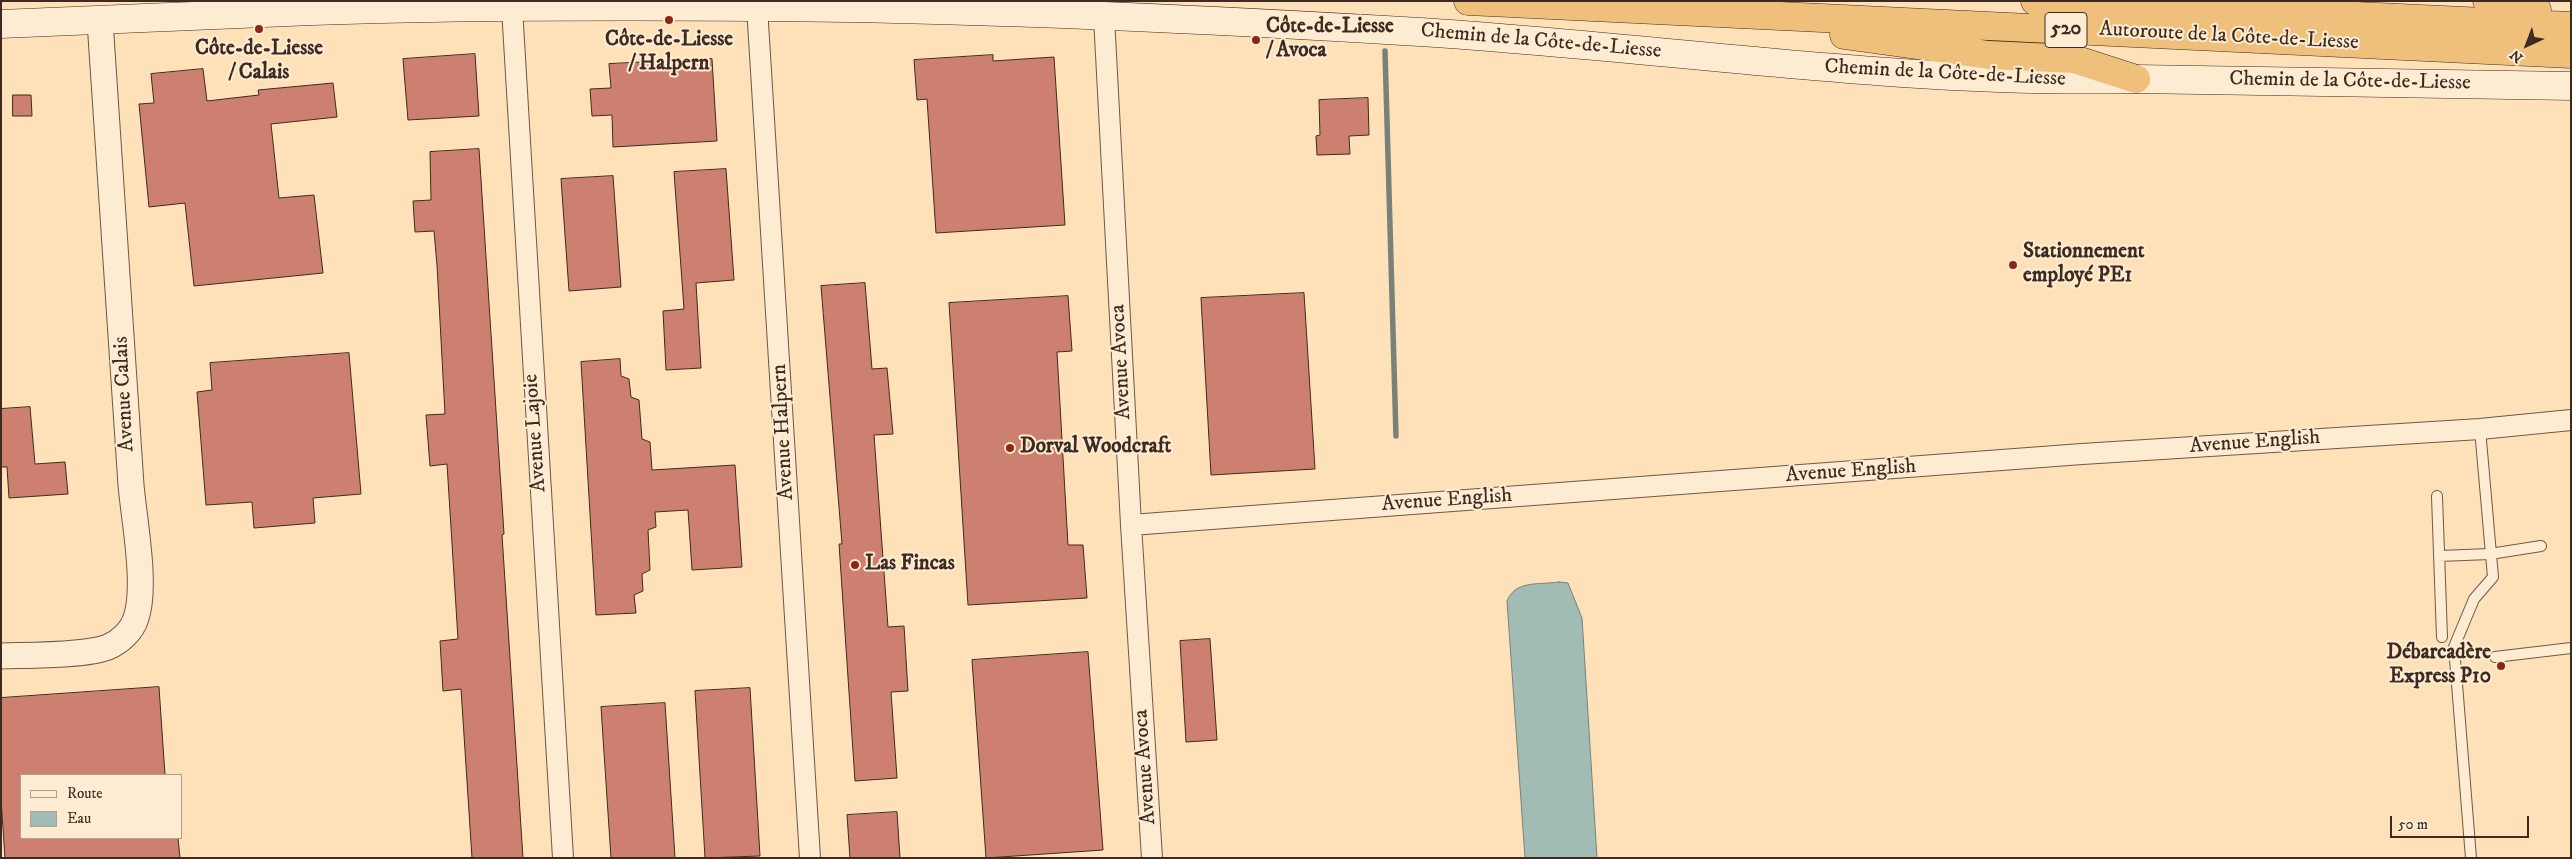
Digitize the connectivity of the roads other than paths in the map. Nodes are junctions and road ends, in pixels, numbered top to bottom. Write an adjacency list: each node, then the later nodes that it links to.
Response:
1 (1468, 1): 6 (highway, Autoroute de la Côte-de-Liesse / 520)
2 (2035, 1): 11 (highway, Autoroute de la Côte-de-Liesse / 520)
3 (2487, 1): 7 (highway)
4 (757, 7): 5 (main road, Chemin de la Côte-de-Liesse); 8 (main road, Chemin de la Côte-de-Liesse); 27 (street, Avenue Halpern)
5 (512, 8): 9 (main road, Chemin de la Côte-de-Liesse); 26 (street, Avenue Lajoie)
6 (1666, 11): 12 (highway, Autoroute de la Côte-de-Liesse / 520); 13 (highway)
7 (2571, 16)
8 (1104, 17): 13 (main road, Chemin de la Côte-de-Liesse); 18 (street, Avenue Avoca)
9 (100, 20): 10 (main road, Chemin de la Côte-de-Liesse); 24 (street, Avenue Calais)
10 (1, 24)
11 (2571, 26)
12 (2571, 54)
13 (2136, 79): 14 (main road, Chemin de la Côte-de-Liesse)
14 (2571, 86)
15 (2571, 420): 16 (street, Avenue English)
16 (2480, 429): 18 (street, Avenue English); 20 (lane)
17 (2437, 496): 21 (lane)
18 (1131, 525): 28 (street, Avenue Avoca)
19 (2541, 546): 20 (lane)
20 (2490, 554): 21 (lane); 29 (lane)
21 (2439, 556): 22 (lane)
22 (2442, 637)
23 (2571, 648): 25 (lane)
24 (1, 656)
25 (2495, 657)
26 (563, 858)
27 (810, 858)
28 (1152, 858)
29 (2471, 858)

